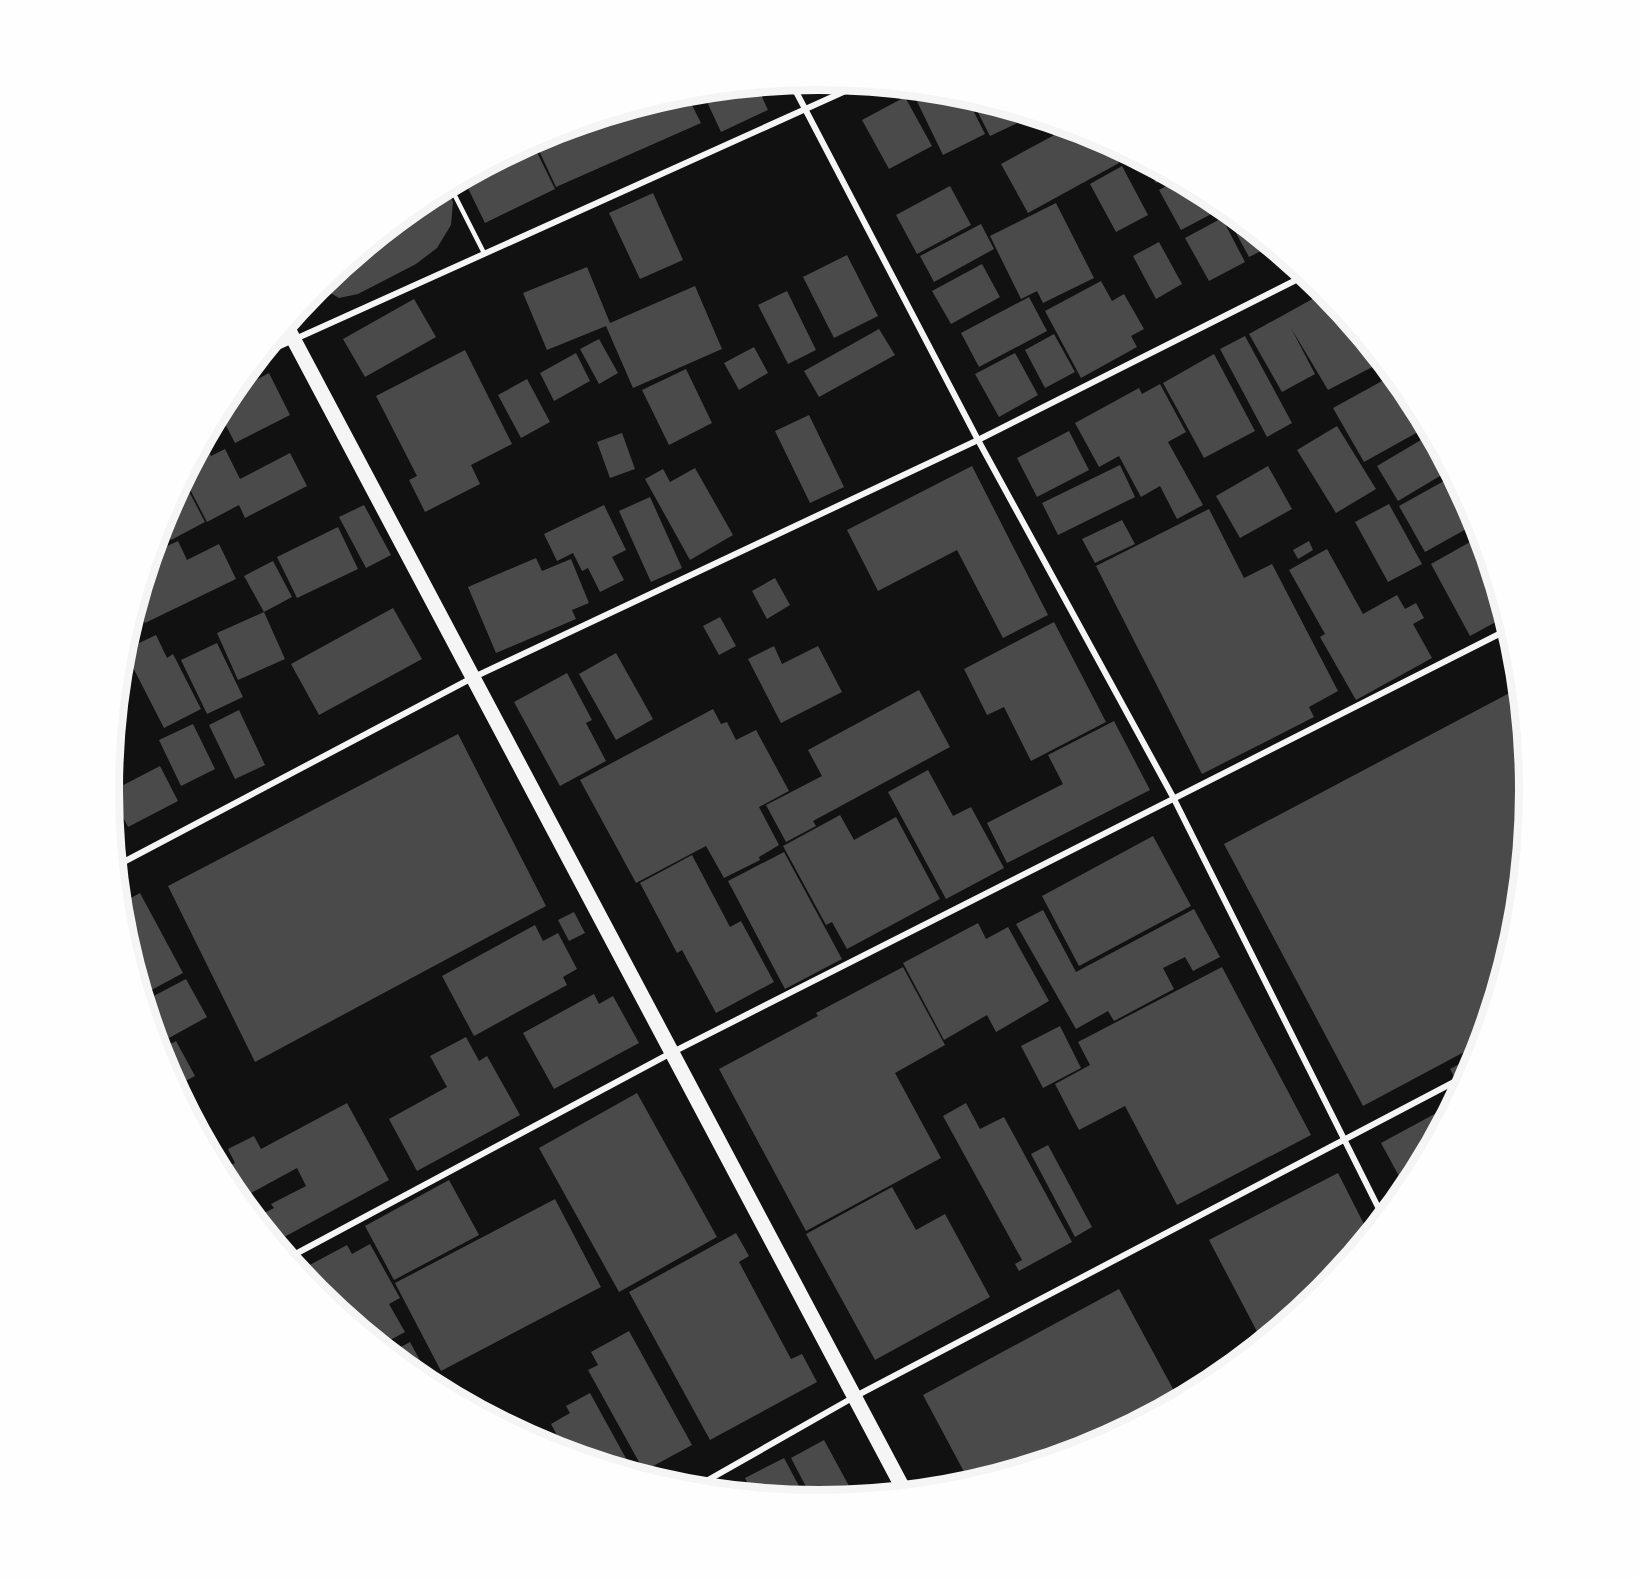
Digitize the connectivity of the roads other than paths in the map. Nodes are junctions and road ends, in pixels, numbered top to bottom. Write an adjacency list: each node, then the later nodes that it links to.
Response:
1 (796, 91): 3 (street)
2 (846, 91): 3 (street)
3 (806, 109): 5 (street); 10 (street)
4 (454, 193): 5 (lane)
5 (484, 253): 8 (street)
6 (1297, 279): 10 (street)
7 (290, 332): 8 (main road)
8 (294, 339): 9 (street); 12 (main road)
9 (278, 346)
10 (978, 440): 12 (street); 13 (street)
11 (1501, 633): 13 (street)
12 (472, 678): 14 (street); 15 (main road)
13 (1173, 797): 15 (street); 17 (street)
14 (123, 862)
15 (671, 1053): 19 (street); 20 (main road)
16 (1456, 1081): 17 (street)
17 (1344, 1141): 18 (street); 20 (street)
18 (1379, 1209)
19 (295, 1254)
20 (854, 1397): 21 (street); 22 (main road)
21 (707, 1481)
22 (901, 1485)

